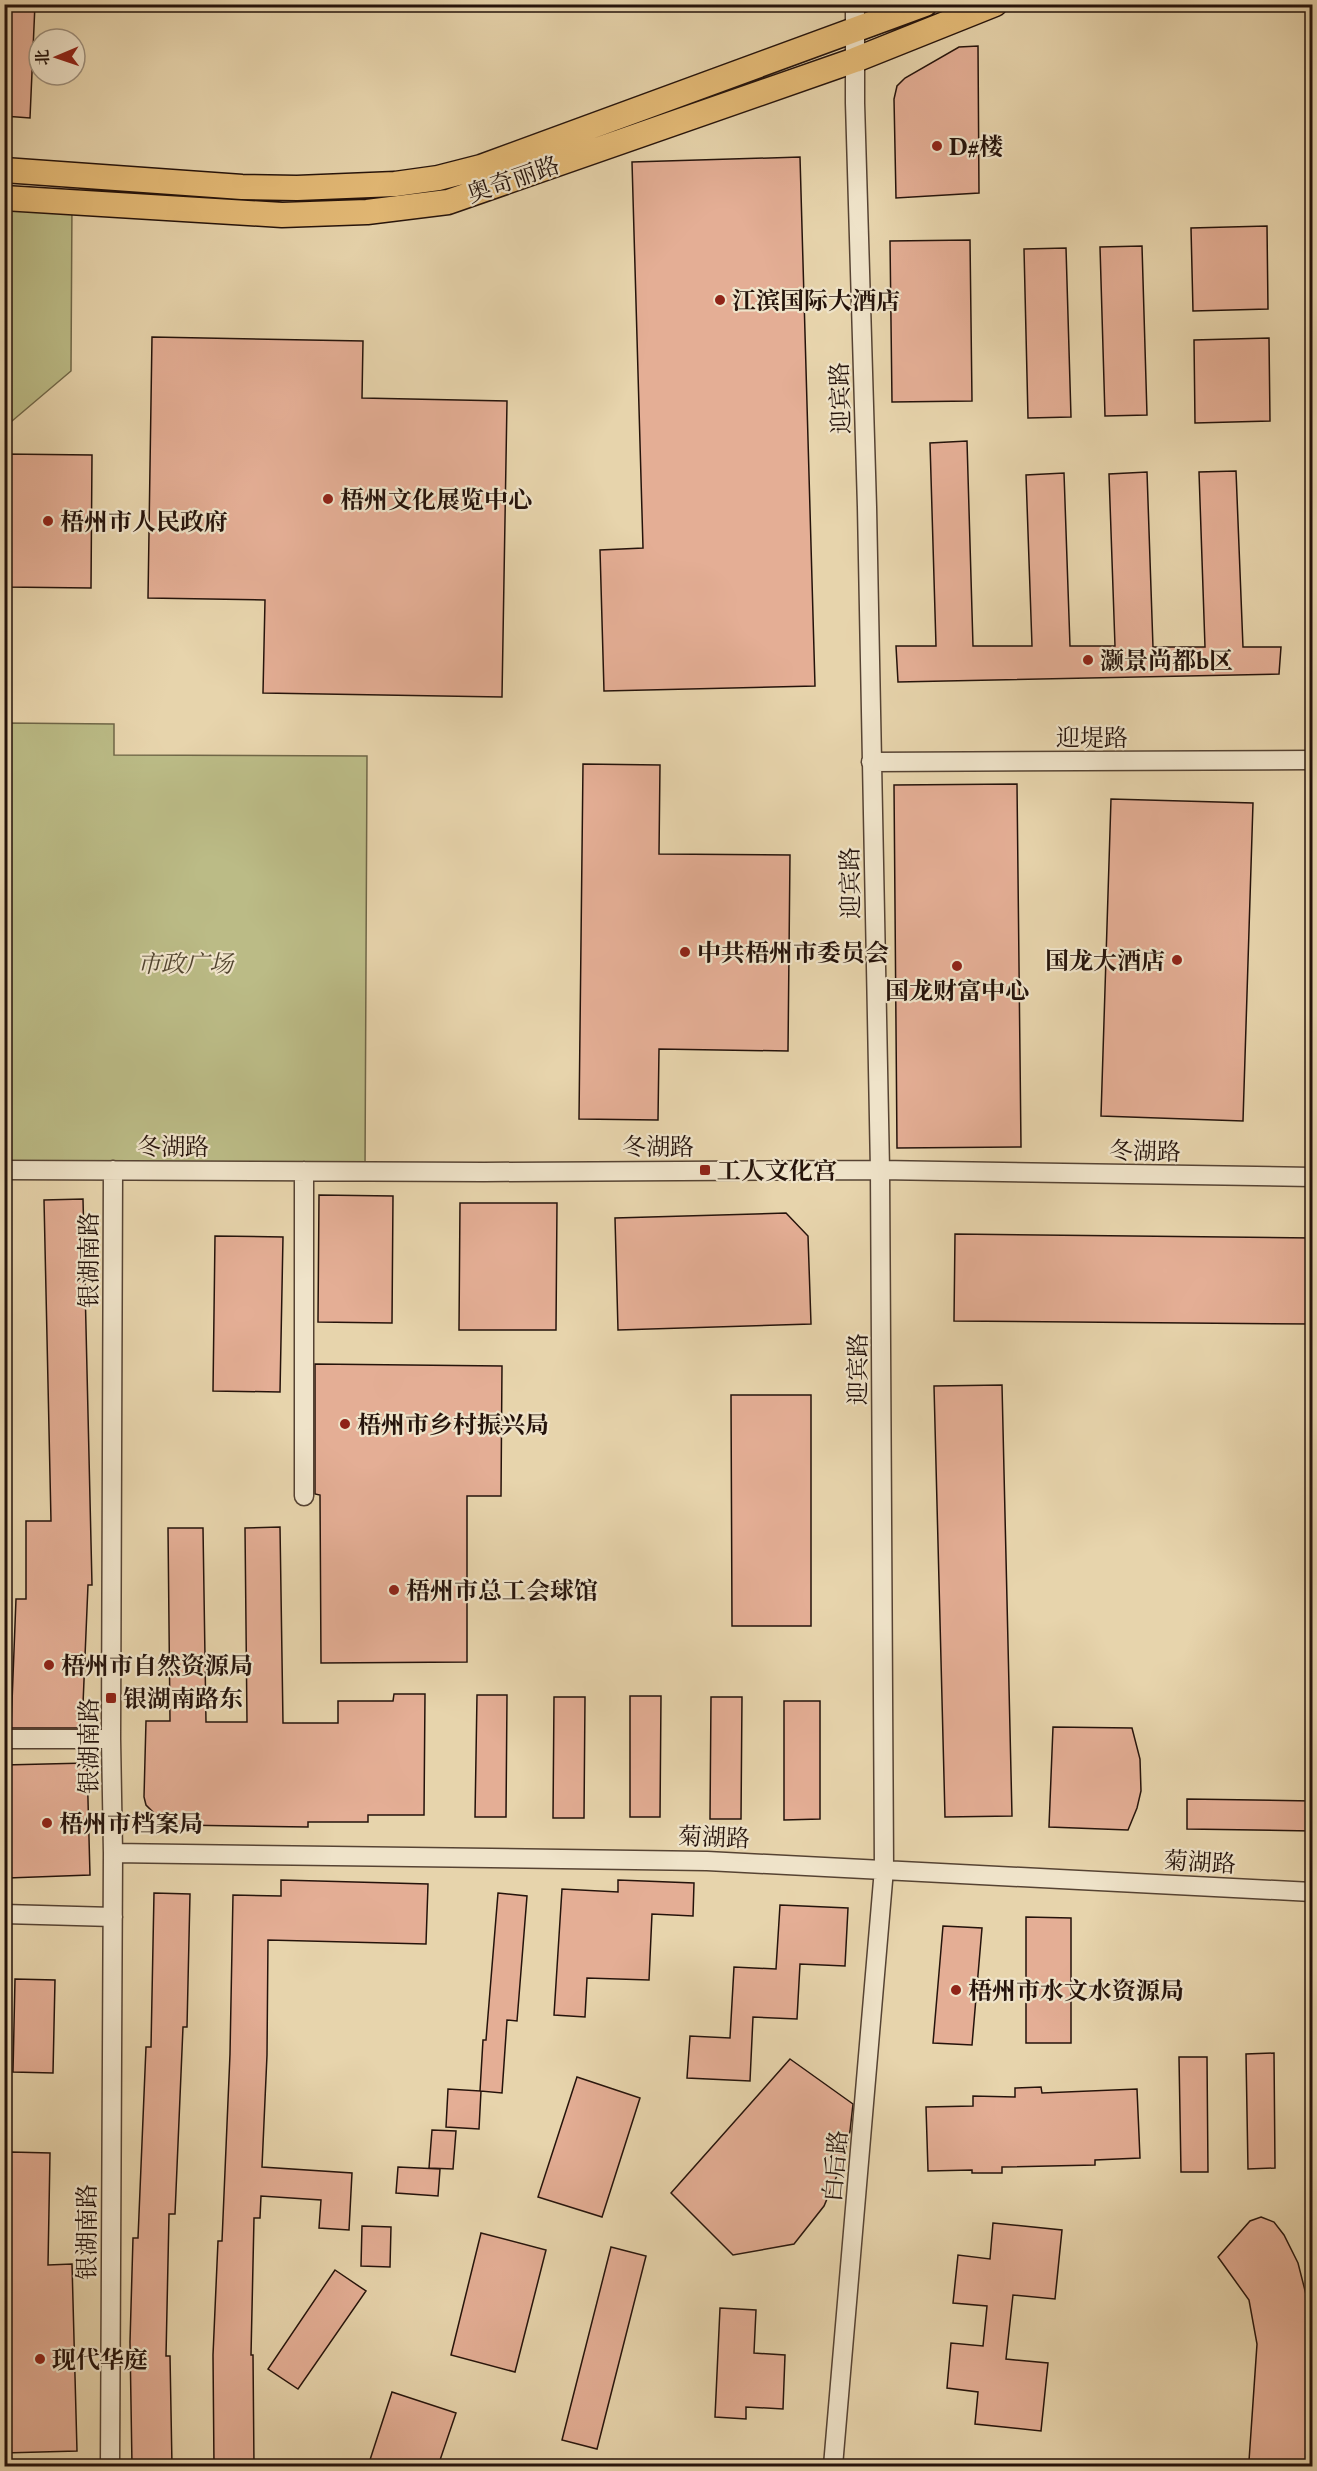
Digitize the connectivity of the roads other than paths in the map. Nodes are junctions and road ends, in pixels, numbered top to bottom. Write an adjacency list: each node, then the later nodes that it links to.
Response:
1 (855, 4): 4 (street, 迎宾路)
2 (925, 4): 4 (main road, 奥奇丽路)
3 (995, 4): 5 (main road, 奥奇丽路)
4 (856, 31): 5 (street, 迎宾路); 6 (main road, 奥奇丽路)
5 (855, 60): 7 (main road, 奥奇丽路); 9 (street, 迎宾路)
6 (4, 170)
7 (4, 198)
8 (1312, 759): 9 (street, 迎堤路)
9 (871, 762): 12 (street, 迎宾路)
10 (4, 1170): 11 (street, 冬湖路)
11 (113, 1170): 13 (street, 冬湖路); 17 (street, 银湖南路)
12 (880, 1170): 13 (street, 冬湖路); 14 (street, 冬湖路); 19 (street, 迎宾路)
13 (304, 1171): 15 (street)
14 (1312, 1177)
15 (304, 1496)
16 (4, 1738): 17 (street)
17 (111, 1739): 18 (street, 银湖南路)
18 (113, 1853): 19 (street, 菊湖路); 22 (street, 银湖南路)
19 (884, 1869): 20 (street, 菊湖路); 24 (street, 白后路)
20 (1312, 1892)
21 (4, 1914): 22 (street)
22 (112, 1917): 23 (street, 银湖南路)
23 (110, 2466)
24 (833, 2466)

